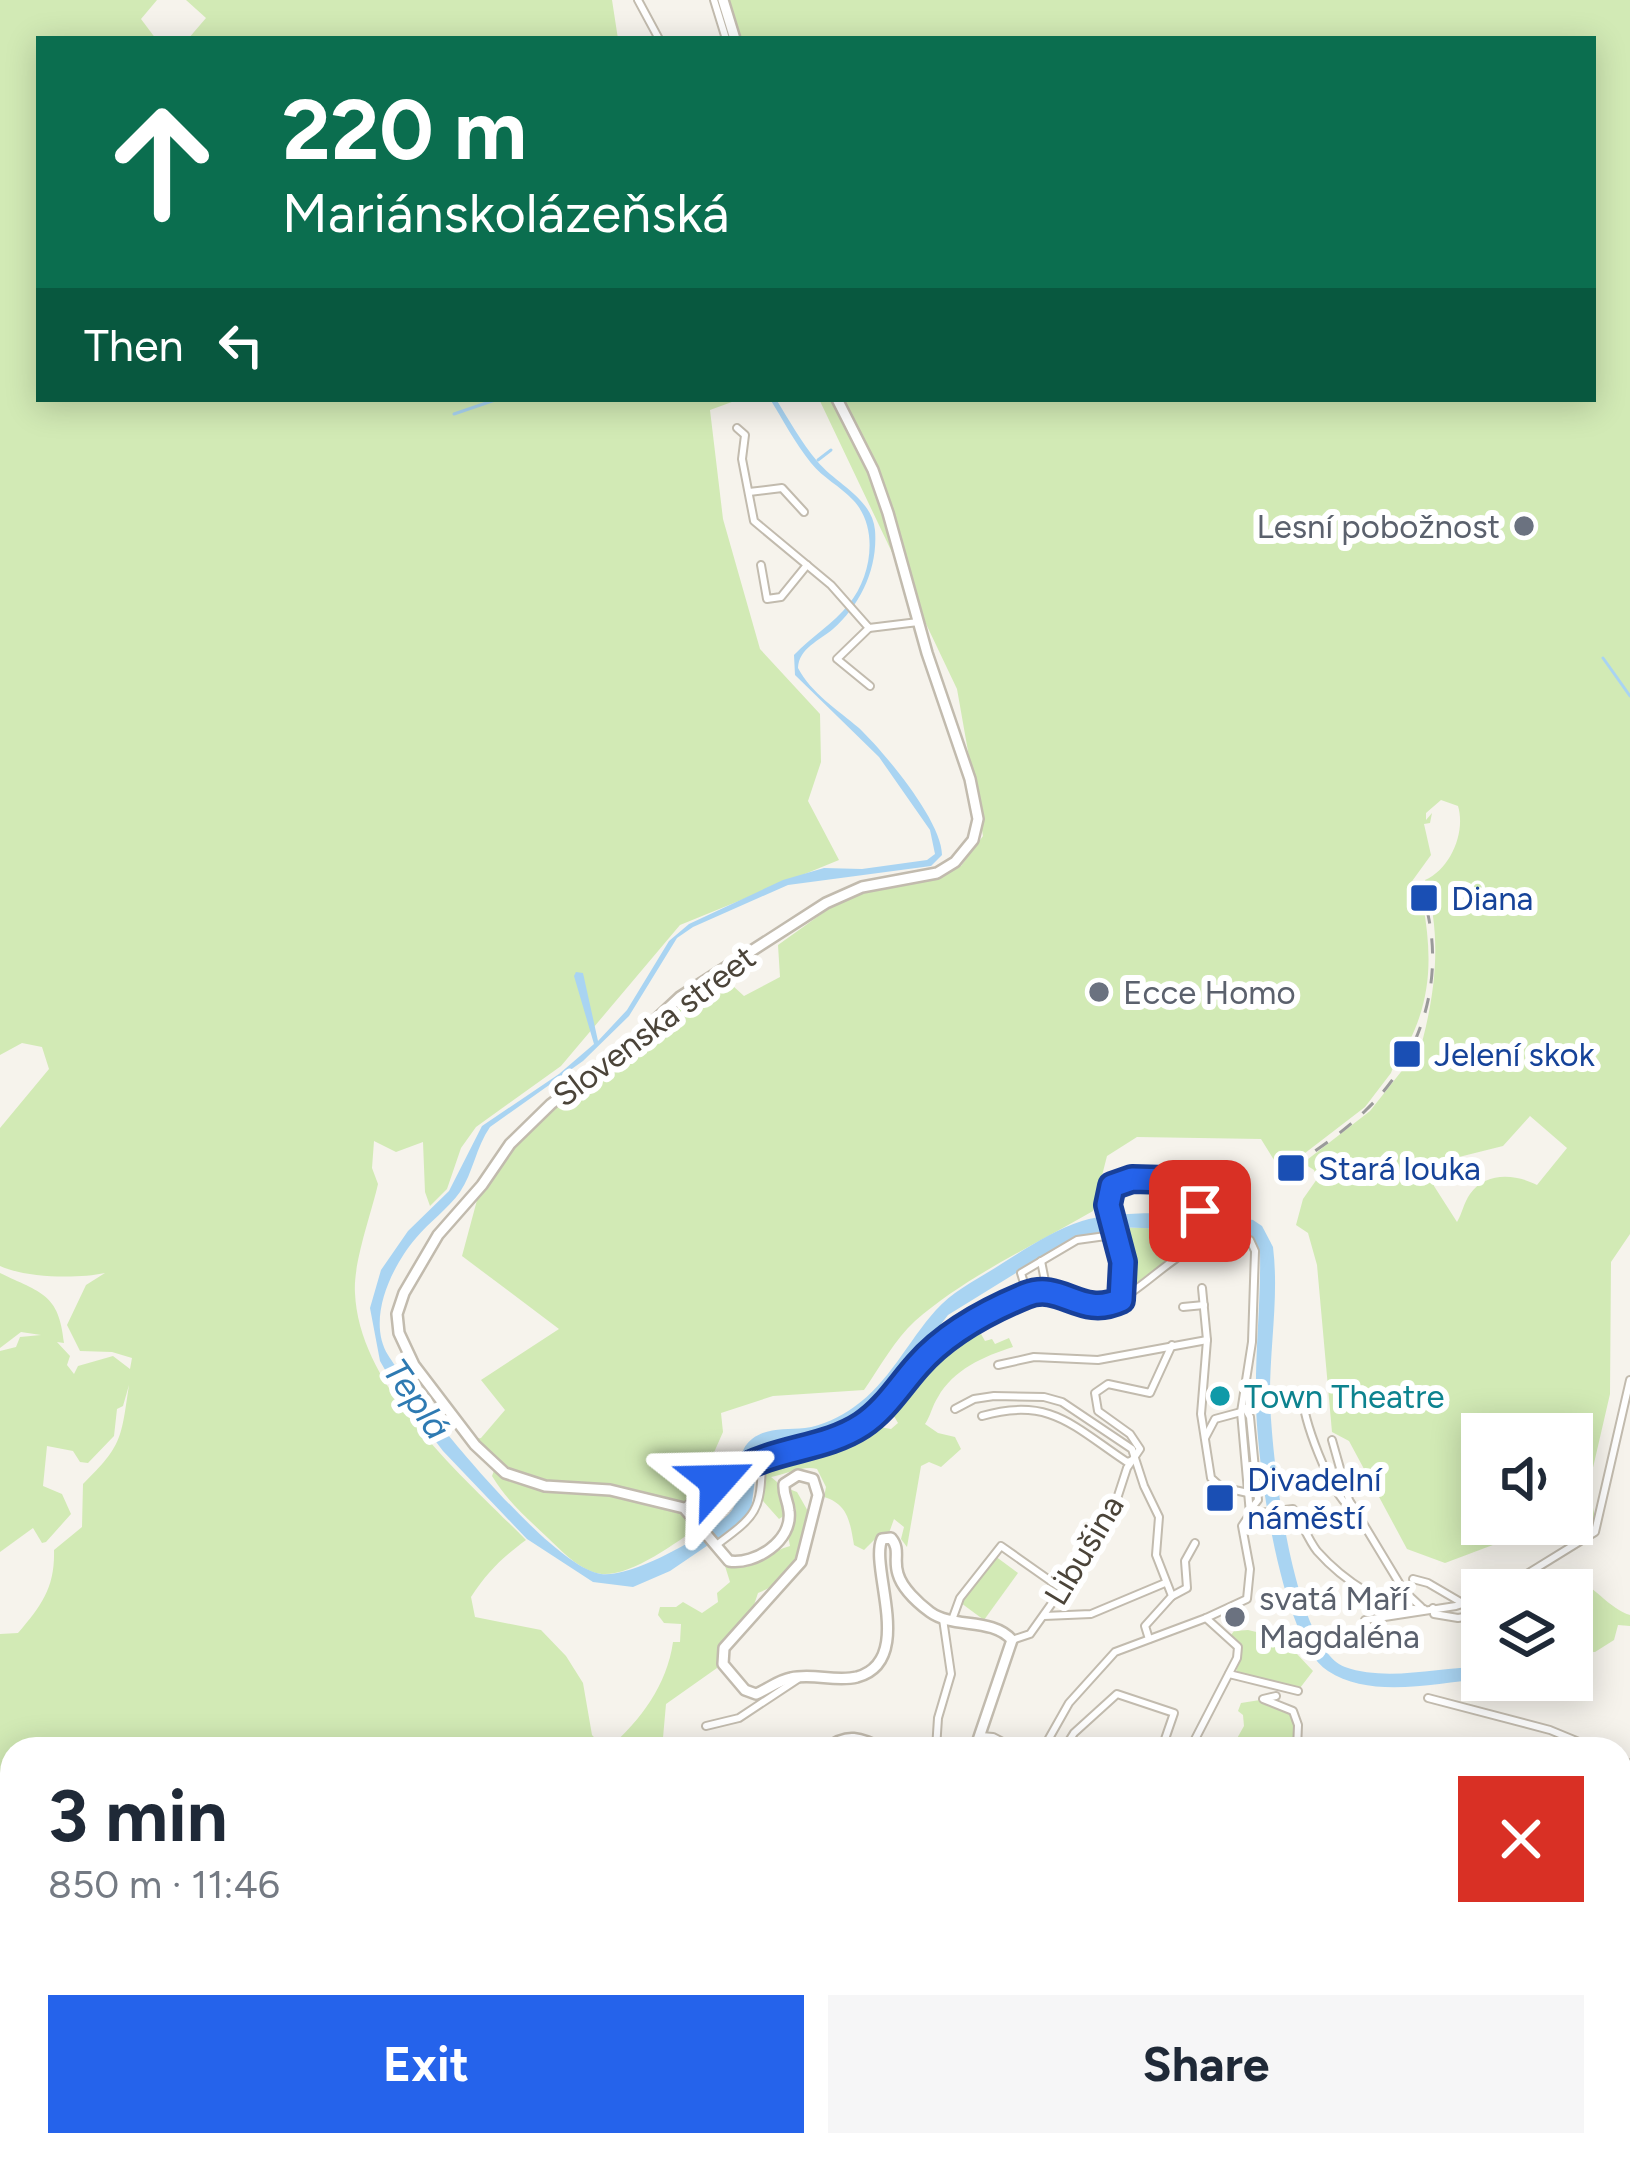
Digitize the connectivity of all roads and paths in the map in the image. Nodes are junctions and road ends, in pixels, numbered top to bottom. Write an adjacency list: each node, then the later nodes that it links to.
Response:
1 (638, 0): 4 (street)
2 (714, 0): 5 (street)
3 (723, 0): 6 (street)
4 (657, 36)
5 (725, 36)
6 (734, 36)
7 (839, 402): 13 (street, Slovenska street)
8 (736, 428): 9 (street)
9 (749, 492): 10 (street); 12 (street)
10 (804, 512)
11 (761, 565): 12 (street)
12 (807, 565): 14 (street)
13 (918, 622): 14 (street); 40 (street, Slovenska street)
14 (869, 628): 15 (street)
15 (870, 686)
16 (1207, 1212): 17 (street)
17 (1113, 1232): 18 (street); 22 (street)
18 (1041, 1262): 20 (street); 21 (street)
19 (1202, 1288): 23 (street)
20 (1047, 1291): 21 (street); 22 (street)
21 (1028, 1294): 38 (street)
22 (1121, 1300): 31 (street)
23 (1204, 1305): 24 (street); 25 (street)
24 (1183, 1307)
25 (1207, 1340): 26 (street); 35 (street)
26 (1172, 1345): 27 (street); 37 (street)
27 (998, 1365)
28 (1630, 1381): 45 (street)
29 (1302, 1392): 42 (street)
30 (1055, 1400): 32 (street); 33 (street); 37 (street)
31 (1242, 1408): 35 (street); 39 (street); 41 (street)
32 (955, 1409)
33 (1051, 1412): 34 (street); 37 (street)
34 (982, 1416)
35 (1205, 1438): 39 (street)
36 (1332, 1440): 42 (street)
37 (1136, 1458): 47 (street, Libušina); 48 (street, Libušina)
38 (759, 1460): 40 (street); 44 (street)
39 (1248, 1493): 41 (street)
40 (683, 1508): 44 (street)
41 (1250, 1512): 52 (street); 54 (street)
42 (1358, 1515): 52 (street)
43 (1195, 1543): 49 (street)
44 (714, 1545): 61 (street)
45 (1537, 1569)
46 (1413, 1580): 50 (street)
47 (1165, 1582): 49 (street, Libušina); 53 (street)
48 (1063, 1589): 53 (street, Libušina); 56 (street)
49 (1172, 1597): 58 (street)
50 (1461, 1602)
51 (1461, 1604): 52 (street)
52 (1428, 1608): 55 (street); 57 (street)
53 (1044, 1616): 59 (street, Libušina)
54 (1206, 1618): 58 (street); 60 (street)
55 (1461, 1618)
56 (948, 1620): 59 (street); 61 (street); 67 (street)
57 (1365, 1620)
58 (1149, 1639): 69 (street)
59 (1012, 1640): 66 (street)
60 (1229, 1674): 62 (street); 72 (street)
61 (801, 1677): 65 (street)
62 (1298, 1691)
63 (1276, 1696): 73 (street)
64 (1428, 1698): 74 (street)
65 (706, 1726)
66 (981, 1736): 68 (street)
67 (937, 1737)
68 (992, 1737)
69 (1049, 1737)
70 (1072, 1737): 71 (street)
71 (1166, 1737)
72 (1196, 1737)
73 (1298, 1737)
74 (1567, 1737)

